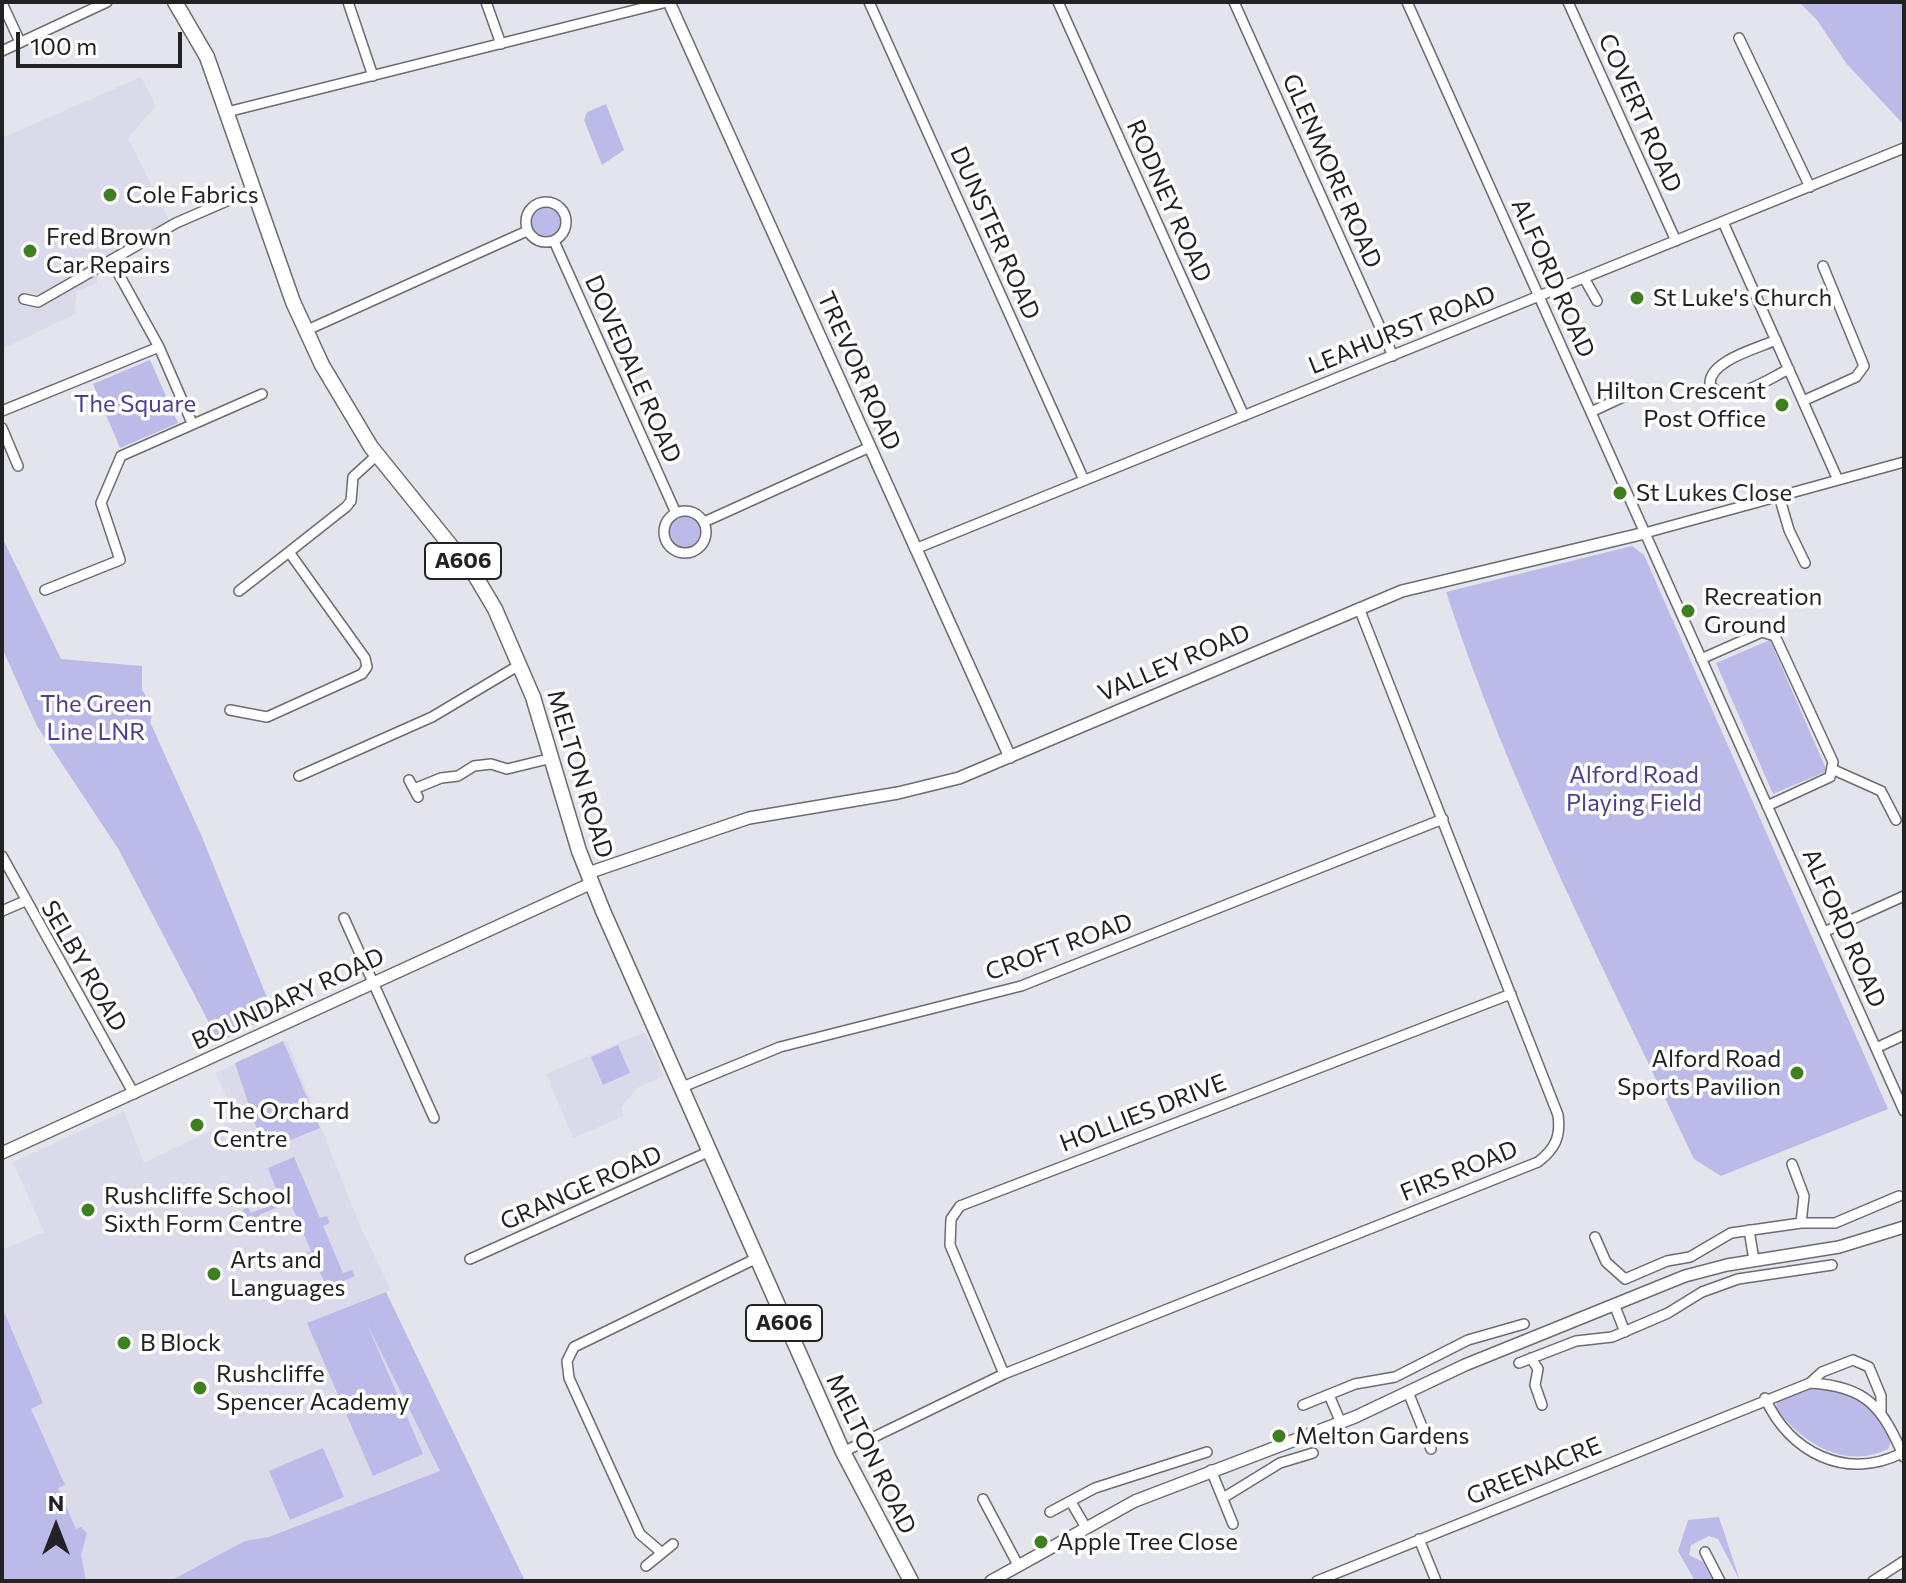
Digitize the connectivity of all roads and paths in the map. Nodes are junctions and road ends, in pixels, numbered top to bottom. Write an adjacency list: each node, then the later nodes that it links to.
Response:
1 (107, 2): 13 (street)
2 (175, 2): 17 (main road, MELTON ROAD / A606)
3 (348, 2): 16 (street)
4 (486, 2): 14 (street)
5 (668, 2): 14 (street); 45 (street, TREVOR ROAD)
6 (869, 2): 50 (street, DUNSTER ROAD)
7 (1058, 2): 41 (street, RODNEY ROAD)
8 (1234, 2): 34 (street, GLENMORE ROAD)
9 (1407, 2): 28 (street, ALFORD ROAD)
10 (1568, 2): 24 (street, COVERT ROAD)
11 (2, 3): 13 (street)
12 (1739, 38): 19 (street)
13 (20, 42): 15 (street)
14 (501, 44): 16 (street)
15 (2, 51)
16 (373, 76): 17 (street)
17 (227, 112): 20 (main road, MELTON ROAD / A606)
18 (1904, 148): 19 (street, LEAHURST ROAD)
19 (1810, 187): 21 (street, LEAHURST ROAD)
20 (252, 190): 25 (street); 31 (main road, MELTON ROAD / A606)
21 (1723, 222): 24 (street, LEAHURST ROAD); 32 (street)
22 (527, 231): 23 (street); 23 (street); 31 (street)
23 (554, 241): 53 (street, DOVEDALE ROAD)
24 (1676, 241): 27 (street, LEAHURST ROAD)
25 (112, 262): 29 (street); 33 (street)
26 (1823, 266): 38 (street)
27 (1584, 278): 28 (street, LEAHURST ROAD); 30 (street)
28 (1539, 297): 34 (street, LEAHURST ROAD); 40 (street, ALFORD ROAD)
29 (24, 299)
30 (1597, 301)
31 (305, 331): 47 (main road, MELTON ROAD / A606)
32 (1776, 340): 35 (street); 35 (street)
33 (159, 347): 39 (street); 42 (street)
34 (1393, 356): 41 (street, LEAHURST ROAD)
35 (1789, 369): 38 (street)
36 (262, 394): 42 (street)
37 (1623, 397): 40 (street)
38 (1803, 401): 51 (street)
39 (2, 411)
40 (1591, 412): 55 (street, ALFORD ROAD)
41 (1244, 416): 50 (street, LEAHURST ROAD)
42 (192, 423): 59 (street)
43 (2, 428): 44 (street)
44 (5, 445): 49 (street)
45 (870, 447): 54 (street); 56 (street, TREVOR ROAD)
46 (1904, 452): 48 (street)
47 (377, 455): 57 (street); 63 (main road, MELTON ROAD / A606)
48 (1904, 462): 51 (street, VALLEY ROAD)
49 (18, 466)
50 (1084, 480): 56 (street, LEAHURST ROAD)
51 (1838, 480): 52 (street, VALLEY ROAD)
52 (1779, 496): 55 (street, VALLEY ROAD); 58 (street)
53 (676, 513): 54 (street); 54 (street)
54 (704, 522)
55 (1645, 533): 61 (street, VALLEY ROAD); 62 (street, ALFORD ROAD)
56 (915, 549): 65 (street, TREVOR ROAD)
57 (289, 552): 60 (street); 64 (street)
58 (1805, 563)
59 (45, 590)
60 (239, 591)
61 (1359, 608): 65 (street, VALLEY ROAD); 71 (street, FIRS ROAD)
62 (1701, 659): 67 (street); 70 (street, ALFORD ROAD)
63 (521, 664): 66 (main road, MELTON ROAD / A606); 68 (street)
64 (230, 710)
65 (1010, 757): 74 (street, VALLEY ROAD)
66 (552, 758): 69 (street); 74 (main road, MELTON ROAD / A606)
67 (1834, 770): 70 (street); 72 (street)
68 (299, 776)
69 (414, 789)
70 (1767, 806): 79 (street, ALFORD ROAD)
71 (1443, 819): 81 (street, FIRS ROAD); 84 (street, CROFT ROAD)
72 (1896, 820)
73 (2, 856): 76 (street, SELBY ROAD)
74 (590, 878): 80 (street, BOUNDARY ROAD); 84 (main road, MELTON ROAD / A606)
75 (1904, 896): 79 (street)
76 (25, 901): 77 (street); 85 (street, SELBY ROAD)
77 (2, 911)
78 (344, 918): 80 (street)
79 (1824, 932): 83 (street, ALFORD ROAD)
80 (373, 984): 85 (street, BOUNDARY ROAD); 87 (street)
81 (1511, 994): 105 (street, FIRS ROAD); 105 (street, HOLLIES DRIVE)
82 (1904, 1035): 83 (street)
83 (1876, 1048): 86 (street, ALFORD ROAD)
84 (680, 1088): 88 (main road, MELTON ROAD / A606)
85 (134, 1094): 89 (street, BOUNDARY ROAD)
86 (1904, 1111)
87 (434, 1118)
88 (708, 1152): 96 (street, GRANGE ROAD); 97 (main road, MELTON ROAD / A606)
89 (2, 1153)
90 (1792, 1164): 92 (street)
91 (1899, 1196): 92 (street)
92 (1801, 1223): 94 (street)
93 (1904, 1227): 98 (street)
94 (1749, 1230): 95 (street); 98 (street)
95 (1595, 1237)
96 (470, 1259)
97 (755, 1259): 115 (main road, MELTON ROAD / A606); 129 (street)
98 (1754, 1260): 100 (street)
99 (1832, 1265): 102 (street)
100 (1614, 1304): 102 (street); 107 (street)
101 (1524, 1324): 108 (street)
102 (1625, 1332): 103 (street)
103 (1531, 1358): 104 (street); 111 (street)
104 (1519, 1363)
105 (1004, 1374): 115 (street, FIRS ROAD)
106 (1810, 1383): 109 (street, GREENACRE); 112 (street, GREENACRE); 112 (street, GREENACRE)
107 (1408, 1392): 113 (street); 114 (street)
108 (1329, 1395): 110 (street); 113 (street)
109 (1765, 1398): 118 (street, GREENACRE); 126 (street, GREENACRE)
110 (1303, 1405)
111 (1542, 1405)
112 (1881, 1412): 118 (street, GREENACRE)
113 (1341, 1423): 119 (street)
114 (1431, 1449)
115 (843, 1452): 134 (main road, MELTON ROAD / A606)
116 (1207, 1452): 122 (street)
117 (1313, 1453): 120 (street)
118 (1903, 1455)
119 (1211, 1470): 120 (street); 125 (street)
120 (1223, 1498): 124 (street)
121 (983, 1499): 131 (street)
122 (1071, 1502): 123 (street); 125 (street)
123 (1050, 1512)
124 (1233, 1524)
125 (1085, 1526): 131 (street)
126 (1419, 1539): 136 (street, GREENACRE); 137 (street)
127 (673, 1544): 129 (street)
128 (1705, 1552): 138 (street)
129 (662, 1553): 132 (street)
130 (1904, 1561): 139 (street)
131 (1018, 1565): 133 (street)
132 (646, 1566)
133 (1005, 1578): 135 (street)
134 (911, 1581)
135 (991, 1581)
136 (1317, 1581)
137 (1436, 1581)
138 (1720, 1581)
139 (1873, 1581)

